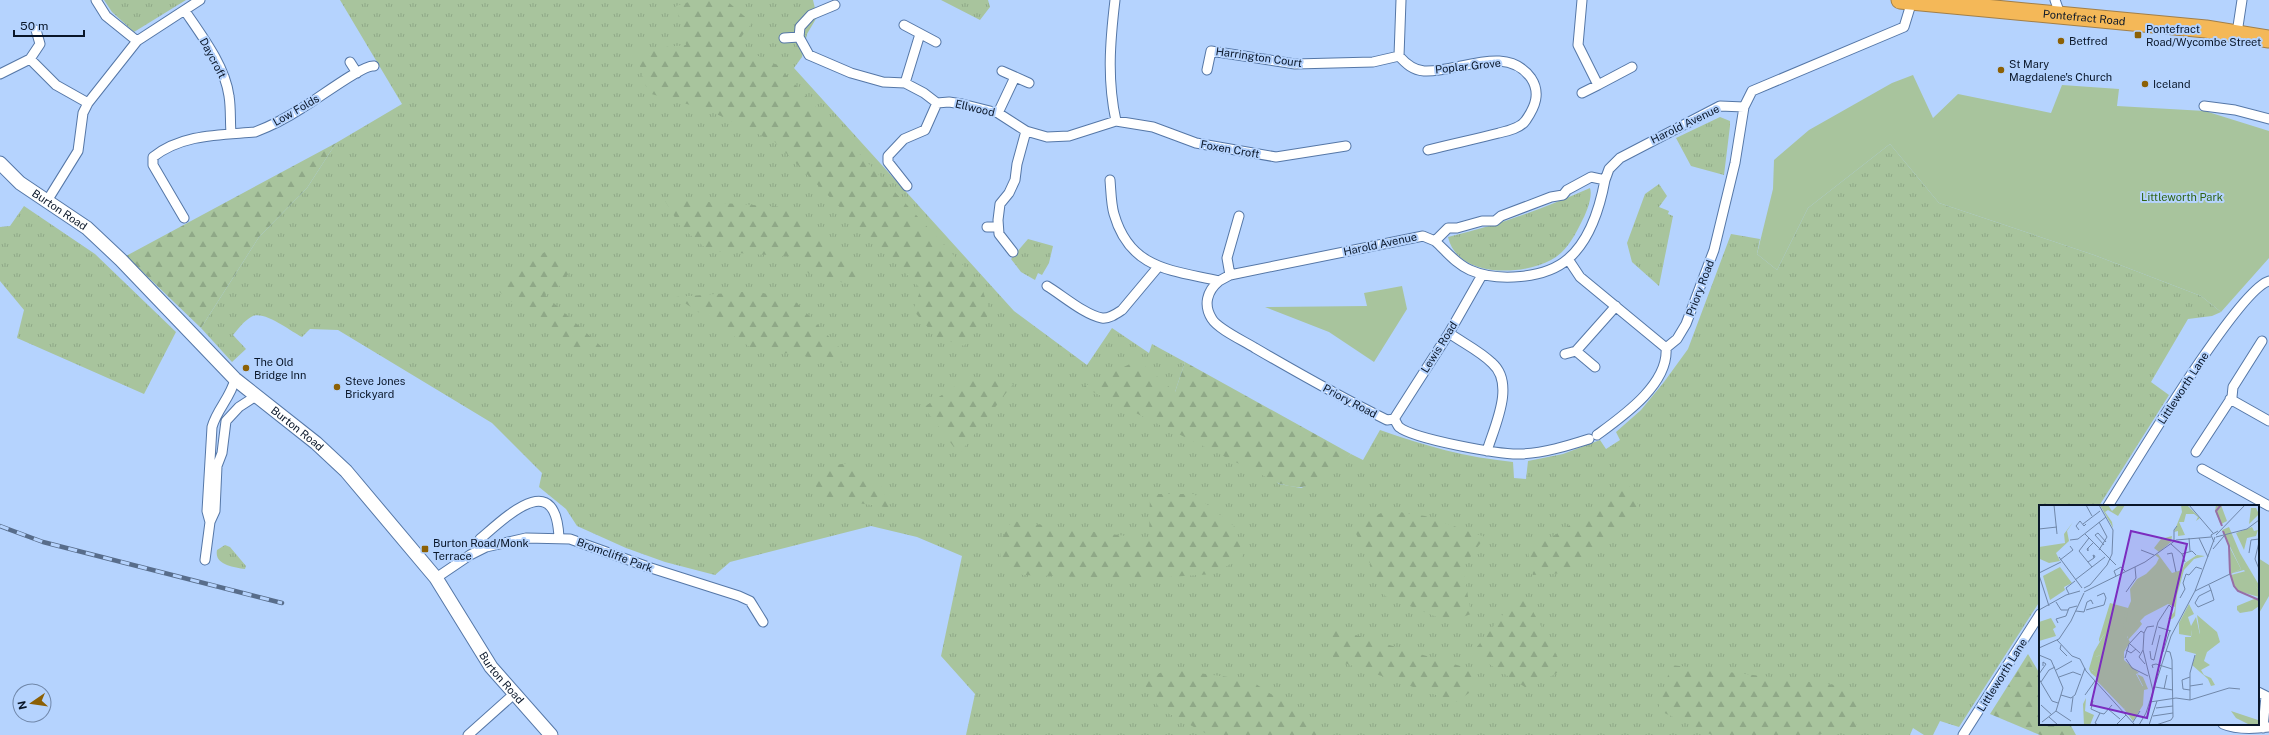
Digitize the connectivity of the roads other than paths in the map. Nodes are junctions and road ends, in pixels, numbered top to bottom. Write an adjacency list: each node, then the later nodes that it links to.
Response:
1 (96, 0): 18 (street)
2 (200, 0): 10 (street)
3 (1116, 0): 40 (street)
4 (1401, 0): 20 (street)
5 (1582, 0): 32 (street)
6 (2242, 0): 13 (street)
7 (1906, 1): 9 (highway, Pontefract Road); 37 (street)
8 (835, 5): 15 (street)
9 (2057, 7): 13 (highway, Pontefract Road)
10 (185, 11): 18 (street); 42 (street, Daycroft)
11 (904, 25): 14 (street)
12 (36, 30): 21 (street)
13 (2237, 33): 17 (highway, Pontefract Road)
14 (920, 34): 19 (street); 30 (street)
15 (799, 37): 16 (street); 30 (street)
16 (784, 38)
17 (2269, 39)
18 (137, 41): 34 (street)
19 (936, 42)
20 (1399, 56): 25 (street, Harrington Court); 44 (street, Poplar Grove)
21 (30, 59): 28 (street); 34 (street)
22 (350, 62): 27 (street)
23 (374, 66): 27 (street, Low Folds)
24 (1632, 67): 32 (street)
25 (1207, 70)
26 (1002, 71): 29 (street)
27 (357, 73): 42 (street, Low Folds)
28 (0, 74)
29 (1015, 77): 31 (street); 38 (street)
30 (905, 83): 35 (street)
31 (1029, 83)
32 (1598, 85): 33 (street)
33 (1582, 93)
34 (88, 103): 49 (street)
35 (937, 103): 38 (street, Ellwood); 48 (street)
36 (2204, 106): 39 (street)
37 (1744, 107): 47 (street, Harold Avenue); 66 (street, Priory Road)
38 (998, 113): 41 (street, Ellwood)
39 (2269, 119)
40 (1116, 121): 41 (street, Ellwood); 43 (street, Foxen Croft)
41 (1026, 131): 52 (street)
42 (231, 133): 51 (street, Low Folds)
43 (1346, 146)
44 (1428, 150)
45 (2, 170): 49 (street, Burton Road)
46 (1110, 180): 57 (street)
47 (1606, 180): 54 (street); 56 (street, Harold Avenue)
48 (907, 186)
49 (47, 201): 70 (street, Burton Road)
50 (1239, 216): 58 (street)
51 (184, 218)
52 (998, 226): 53 (street); 55 (street)
53 (987, 227)
54 (1435, 241): 58 (street, Harold Avenue); 59 (street)
55 (1013, 252)
56 (1568, 259): 59 (street); 63 (street)
57 (1158, 267): 60 (street); 62 (street)
58 (1230, 275): 60 (street, Harold Avenue)
59 (1482, 275): 64 (street, Lewis Road)
60 (1219, 281): 73 (street, Priory Road)
61 (2269, 281): 79 (street, Littleworth Lane)
62 (1047, 286)
63 (1616, 306): 66 (street); 67 (street)
64 (1449, 333): 73 (street, Lewis Road); 75 (street)
65 (2262, 341): 72 (street)
66 (1666, 348): 75 (street, Priory Road)
67 (1576, 351): 68 (street); 69 (street)
68 (1565, 354)
69 (1595, 367)
70 (235, 378): 71 (street, Burton Road); 80 (street)
71 (256, 396): 80 (street); 84 (street, Burton Road)
72 (2230, 399): 74 (street); 76 (street)
73 (1394, 419): 75 (street, Priory Road)
74 (2269, 421)
75 (1487, 451)
76 (2196, 452)
77 (2202, 469): 78 (street)
78 (2268, 502)
79 (2109, 505)
80 (210, 522): 83 (street)
81 (559, 538): 82 (street); 84 (street, Bromcliffe Park); 86 (street, Bromcliffe Park)
82 (480, 539)
83 (205, 560)
84 (436, 578): 88 (street, Burton Road)
85 (2039, 616): 93 (street, Littleworth Lane)
86 (763, 622)
87 (2259, 692): 90 (street)
88 (514, 694): 91 (street); 92 (street, Burton Road)
89 (2225, 725): 90 (street)
90 (2266, 728)
91 (468, 735)
92 (551, 735)
93 (1964, 735)

